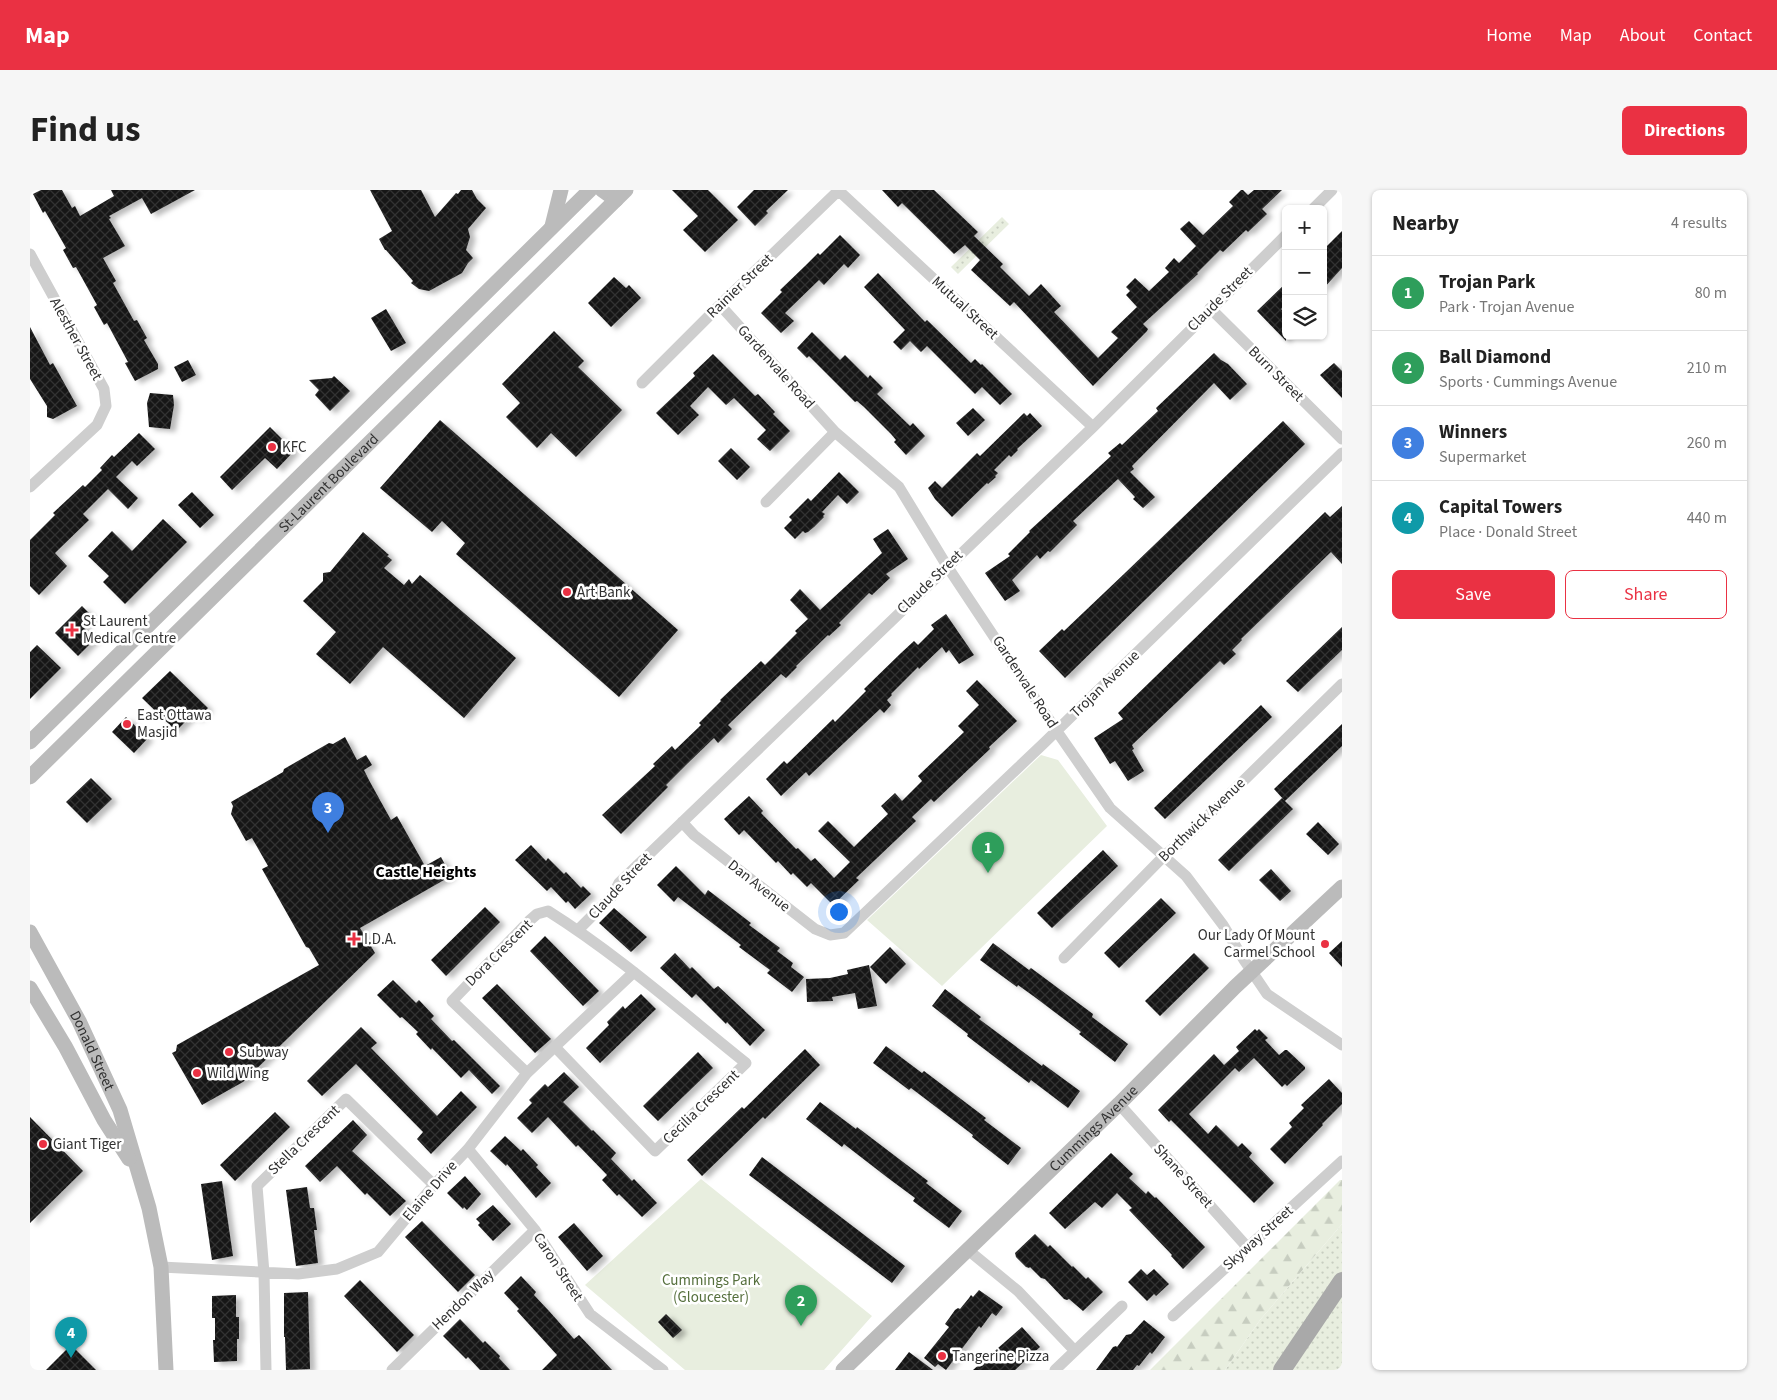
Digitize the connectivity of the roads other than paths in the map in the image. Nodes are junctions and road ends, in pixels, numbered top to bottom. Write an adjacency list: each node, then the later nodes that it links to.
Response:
1 (561, 190): 8 (main road)
2 (590, 190): 8 (main road, St-Laurent Boulevard)
3 (602, 190): 6 (main road)
4 (838, 190): 11 (street, Rainier Street); 14 (street, Mutual Street)
5 (1332, 190): 7 (street)
6 (618, 193): 24 (main road, St-Laurent Boulevard)
7 (1317, 205)
8 (552, 226): 23 (main road, St-Laurent Boulevard)
9 (1282, 239): 12 (street, Claude Street)
10 (30, 254): 18 (street, Alesther Street)
11 (720, 305): 13 (street, Rainier Street); 15 (street, Gardenvale Road)
12 (1210, 308): 14 (street, Claude Street); 16 (street, Burn Street)
13 (642, 383)
14 (1093, 427): 20 (street, Claude Street)
15 (835, 432): 19 (street); 20 (street, Gardenvale Road)
16 (1342, 439)
17 (1342, 453): 22 (street, Trojan Avenue)
18 (30, 487)
19 (766, 502)
20 (947, 566): 22 (street, Gardenvale Road); 25 (street, Claude Street)
21 (1342, 684): 26 (street, Borthwick Avenue)
22 (1056, 730): 26 (street, Gardenvale Road); 30 (street, Trojan Avenue)
23 (30, 742)
24 (30, 777)
25 (682, 822): 28 (street, Claude Street); 30 (street, Dan Avenue)
26 (1164, 856): 31 (street, Borthwick Avenue); 32 (street, Gardenvale Road)
27 (1342, 886): 32 (main road, Cummings Avenue)
28 (578, 930): 33 (street, Dora Crescent); 37 (street, Dora Crescent)
29 (30, 932): 41 (main road, Donald Street)
30 (844, 933)
31 (1064, 958)
32 (1253, 971): 35 (street, Gardenvale Road); 38 (main road, Cummings Avenue)
33 (634, 972): 36 (street, Elaine Drive); 36 (street, Cecilia Crescent)
34 (30, 988): 41 (main road, Donald Street)
35 (1342, 1046)
36 (555, 1047): 37 (street, Elaine Drive)
37 (527, 1073): 39 (street, Elaine Drive)
38 (1119, 1104): 44 (street, Shane Street); 45 (main road, Cummings Avenue)
39 (468, 1149): 42 (street, Elaine Drive); 43 (street, Caron Street)
40 (1342, 1161): 44 (street, Skyway Street)
41 (139, 1175): 46 (main road, Donald Street)
42 (434, 1185): 47 (street, Elaine Drive); 47 (street, Stella Crescent)
43 (535, 1230): 54 (street, Hendon Way); 55 (street, Caron Street)
44 (1248, 1248): 50 (street, Skyway Street)
45 (968, 1250): 51 (street); 56 (main road, Cummings Avenue)
46 (161, 1267): 47 (street, Elaine Drive); 52 (main road, Donald Street)
47 (264, 1273): 53 (street)
48 (1342, 1281): 58 (main road)
49 (1122, 1306): 51 (street)
50 (1173, 1316)
51 (1075, 1351): 57 (street)
52 (166, 1370)
53 (266, 1370)
54 (392, 1370)
55 (663, 1370)
56 (843, 1370)
57 (1055, 1370)
58 (1282, 1370)

